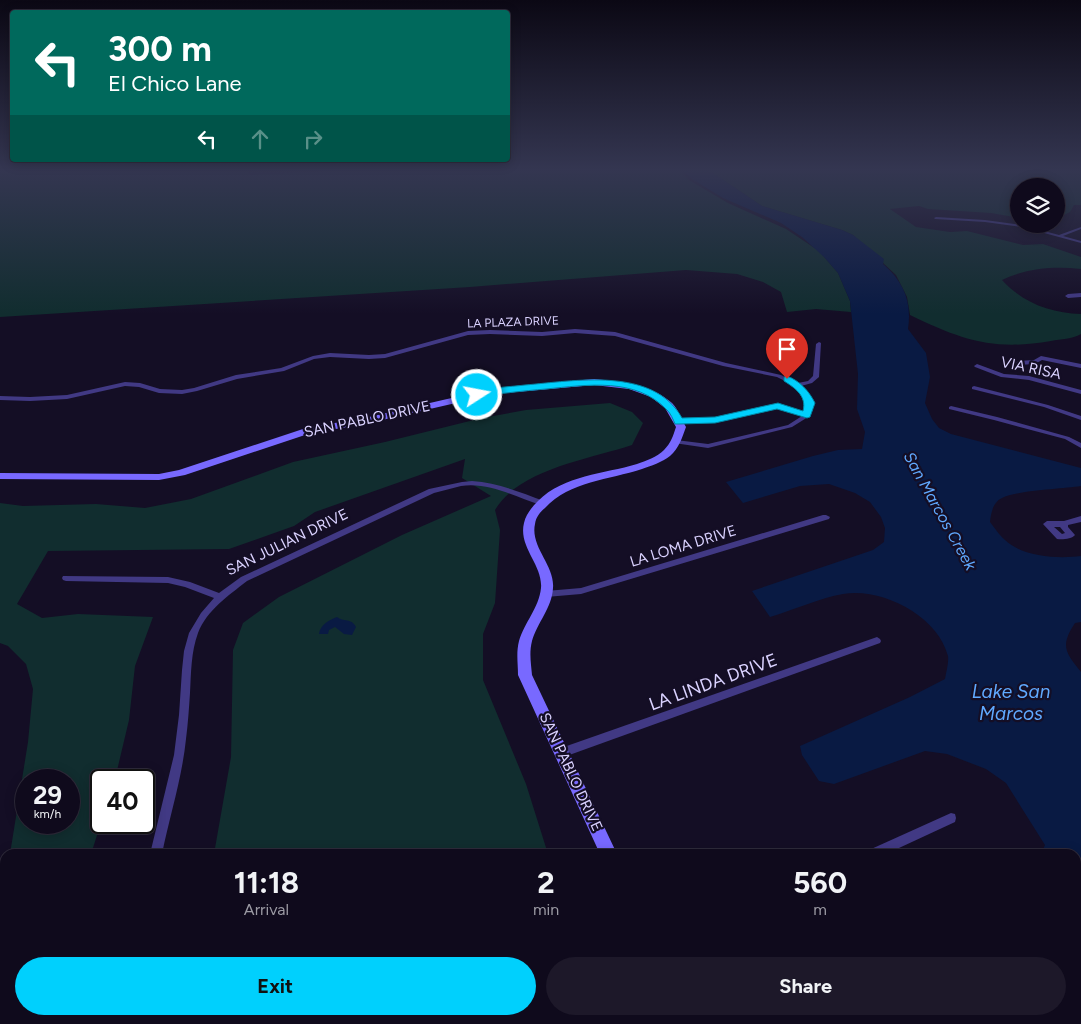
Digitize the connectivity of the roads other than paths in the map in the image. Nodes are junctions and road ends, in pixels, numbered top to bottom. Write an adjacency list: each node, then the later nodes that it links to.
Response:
1 (949, 219): 2 (street)
2 (1010, 224)
3 (1081, 228): 5 (street)
4 (1052, 233): 5 (street)
5 (1061, 235): 6 (street)
6 (1081, 242)
7 (1081, 295): 8 (street)
8 (1068, 296)
9 (819, 344): 13 (street)
10 (1018, 363): 12 (street)
11 (977, 366): 15 (street, VIA RISA)
12 (1081, 366)
13 (797, 385): 16 (street, LA PLAZA DRIVE); 18 (street)
14 (974, 388): 19 (street)
15 (1081, 392)
16 (0, 398)
17 (951, 408): 22 (street)
18 (807, 415): 20 (street); 21 (street)
19 (1081, 418)
20 (679, 422): 21 (street); 23 (street, SAN PABLO DRIVE)
21 (676, 442): 24 (street, SAN PABLO DRIVE)
22 (1081, 446)
23 (0, 476)
24 (541, 503): 29 (street, SAN PABLO DRIVE); 30 (street, SAN JULIAN DRIVE)
25 (826, 517): 29 (street, LA LOMA DRIVE)
26 (1081, 519): 27 (street)
27 (1064, 524)
28 (66, 578): 30 (street)
29 (546, 594): 32 (street, SAN PABLO DRIVE)
30 (220, 597): 34 (street, SAN JULIAN DRIVE)
31 (877, 640): 32 (street, LA LINDA DRIVE)
32 (561, 754): 35 (street, SAN PABLO DRIVE)
33 (951, 818): 36 (street)
34 (157, 849)
35 (607, 849)
36 (884, 849)

